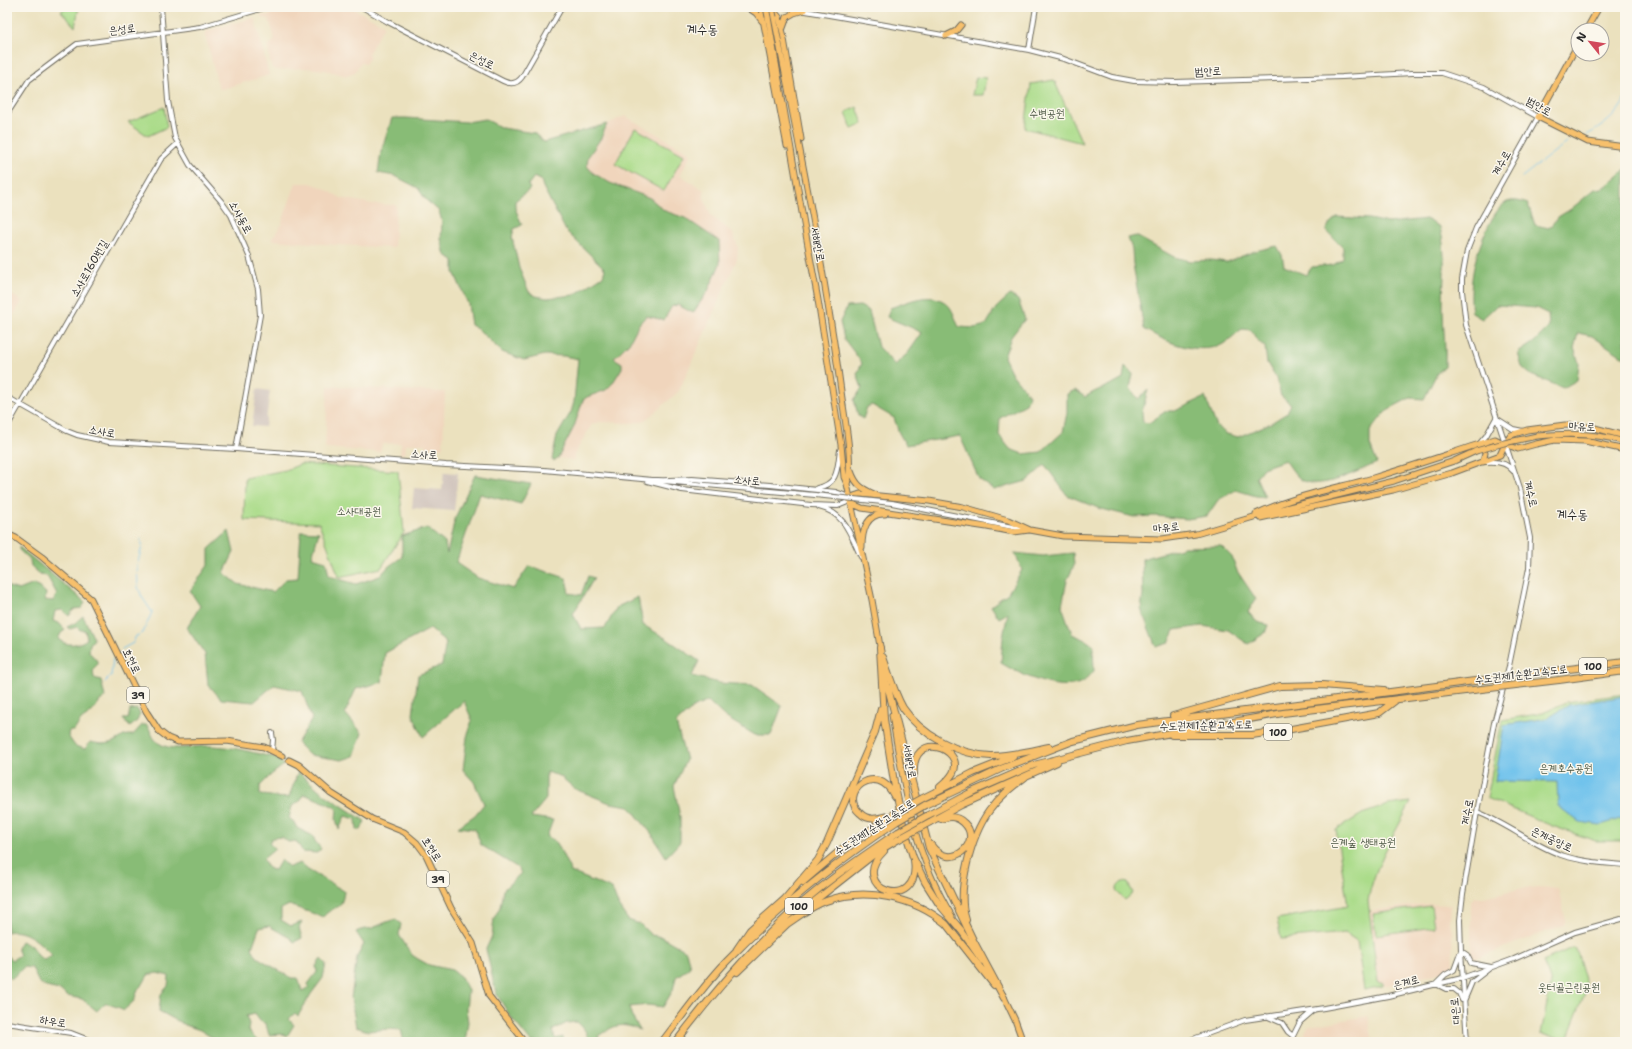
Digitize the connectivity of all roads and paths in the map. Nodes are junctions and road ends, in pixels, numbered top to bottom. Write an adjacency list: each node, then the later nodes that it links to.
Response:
1 (161, 7): 16 (street, 소사동로)
2 (267, 7): 16 (street, 은성로)
3 (362, 7): 4 (street, 은성로)
4 (562, 7)
5 (747, 7): 13 (main road)
6 (766, 7): 13 (main road); 26 (main road, 서해안로, bridge)
7 (771, 7): 17 (main road); 25 (main road, 서해안로, bridge)
8 (783, 7): 12 (street, 범안로)
9 (797, 7): 12 (main road)
10 (1036, 7): 19 (street)
11 (1599, 7): 14 (main road)
12 (804, 10): 17 (main road); 18 (street, 범안로)
13 (763, 22): 26 (main road)
14 (1591, 22)
15 (961, 25): 18 (main road)
16 (162, 33): 21 (street, 은성로); 23 (street, 소사동로)
17 (783, 33): 25 (main road)
18 (946, 36): 19 (street, 범안로)
19 (1029, 50): 22 (street, 범안로)
20 (1570, 59): 22 (main road, 계수로)
21 (7, 114)
22 (1538, 117): 24 (main road, 범안로); 29 (street, 계수로)
23 (177, 144): 28 (street, 소사로160번길); 38 (street, 소사동로)
24 (1625, 147)
25 (804, 175): 41 (main road, 서해안로)
26 (796, 176): 35 (main road, 서해안로)
27 (7, 397): 28 (street, 소사로)
28 (20, 404): 30 (street, 소사로160번길); 38 (street, 소사로)
29 (1496, 418): 31 (street); 34 (street, 계수로); 36 (street)
30 (7, 426)
31 (1524, 431): 32 (main road); 34 (main road); 37 (main road)
32 (1625, 436)
33 (1625, 442): 50 (main road, 마유로, bridge)
34 (1505, 444): 36 (main road); 37 (main road); 40 (main road); 42 (street, 계수로)
35 (841, 445): 44 (main road, 서해안로); 45 (street)
36 (1477, 445): 40 (main road); 50 (main road)
37 (1528, 446): 39 (main road)
38 (236, 449): 43 (street, 소사로)
39 (1625, 450)
40 (1483, 462): 42 (street); 50 (main road)
41 (849, 466): 44 (main road, 서해안로); 46 (main road)
42 (1515, 474): 74 (street, 계수로)
43 (647, 480): 45 (street); 47 (street, 소사로, bridge); 48 (street)
44 (847, 484): 47 (main road, 서해안로)
45 (813, 489): 47 (street)
46 (876, 495): 47 (main road); 51 (main road)
47 (850, 499): 48 (street); 49 (main road); 51 (street, 마유로, bridge); 53 (main road, 서해안로)
48 (811, 504): 53 (street)
49 (907, 515): 51 (main road); 53 (main road)
50 (1243, 520): 51 (main road, 마유로)
51 (1030, 530)
52 (7, 534): 66 (main road, 호현로 / 39)
53 (862, 558): 54 (main road, 서해안로)
54 (880, 648): 57 (highway); 58 (main road, 서해안로); 65 (highway)
55 (1625, 662): 59 (highway, 수도권제1순환고속도로 / 100, bridge)
56 (1625, 671): 60 (highway, 수도권제1순환고속도로 / 100, bridge)
57 (882, 679): 73 (highway); 81 (highway)
58 (888, 688): 72 (highway); 84 (main road, 서해안로)
59 (1397, 691): 61 (highway, 수도권제1순환고속도로 / 100); 61 (highway, 수도권제1순환고속도로 / 100)
60 (1396, 700): 63 (highway, 수도권제1순환고속도로 / 100); 63 (highway, 수도권제1순환고속도로 / 100)
61 (1157, 721): 64 (highway, 수도권제1순환고속도로 / 100)
62 (272, 733): 66 (street)
63 (1154, 735): 67 (highway, 수도권제1순환고속도로 / 100)
64 (1073, 741): 65 (highway); 87 (highway, 수도권제1순환고속도로 / 100, bridge)
65 (1036, 750): 71 (highway)
66 (272, 751): 68 (main road, 호현로 / 39)
67 (1074, 754): 70 (highway); 91 (highway, 수도권제1순환고속도로 / 100, bridge)
68 (282, 756)
69 (289, 760): 98 (main road, 호현로 / 39)
70 (1025, 777): 76 (highway); 85 (highway)
71 (937, 790): 72 (highway); 75 (highway, bridge)
72 (915, 791): 77 (highway)
73 (898, 804): 75 (highway); 79 (highway)
74 (1477, 812): 80 (street, 은계중앙로); 86 (street, 계수로)
75 (894, 814): 81 (highway)
76 (930, 822): 77 (highway); 78 (highway, bridge)
77 (925, 834): 85 (highway)
78 (897, 840): 79 (highway); 83 (highway)
79 (913, 857): 84 (highway)
80 (1625, 865)
81 (784, 900): 87 (highway)
82 (1625, 918): 88 (street, 은계로)
83 (784, 926): 91 (highway); 92 (highway)
84 (961, 930): 92 (main road, 서해안로)
85 (974, 942): 92 (highway)
86 (1461, 951): 88 (street); 89 (street, 계수로); 90 (street)
87 (728, 961): 99 (highway, 수도권제1순환고속도로 / 100)
88 (1492, 967): 89 (street, 은계로); 93 (street)
89 (1462, 978): 90 (street, 은계로); 93 (street, 대은로)
90 (1436, 984): 93 (street); 94 (street, 은계로)
91 (712, 996): 100 (highway, 수도권제1순환고속도로 / 100)
92 (1004, 998): 101 (main road, 서해안로)
93 (1464, 1003): 103 (street, 대은로)
94 (1315, 1010): 95 (street, 은계로); 95 (street)
95 (1265, 1016): 102 (street, 은계로)
96 (7, 1023): 97 (street, 하우로)
97 (94, 1042)
98 (525, 1042)
99 (662, 1042)
100 (676, 1042)
101 (1023, 1042)
102 (1185, 1042)
103 (1467, 1042)

